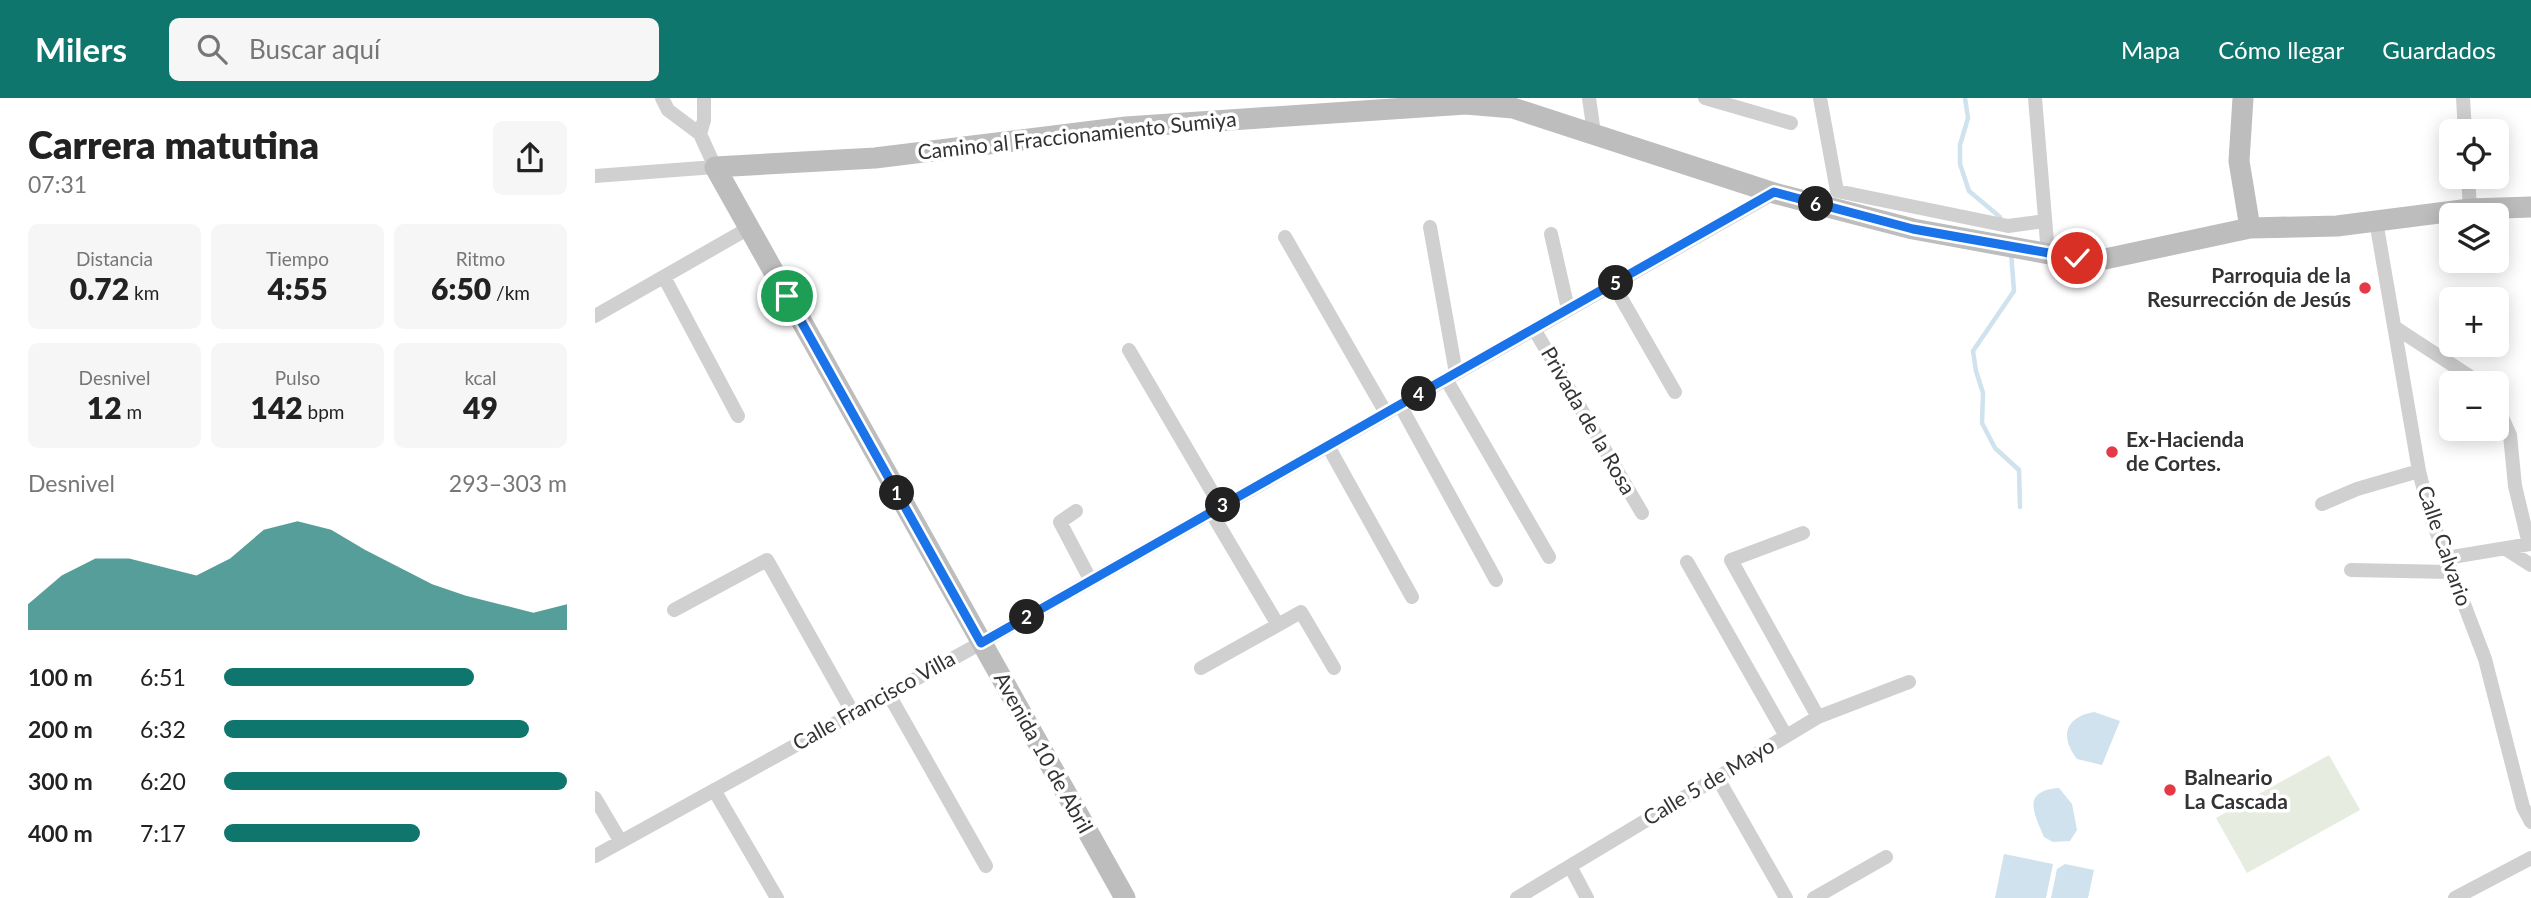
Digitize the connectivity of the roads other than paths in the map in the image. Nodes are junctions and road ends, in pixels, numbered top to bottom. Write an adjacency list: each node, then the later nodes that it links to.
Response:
1 (662, 98): 12 (street)
2 (704, 98): 12 (street)
3 (1588, 98): 11 (street)
4 (1705, 98): 10 (street)
5 (1820, 98): 20 (street)
6 (2035, 98): 20 (street)
7 (2243, 98): 23 (street)
8 (2463, 98): 9 (street)
9 (2464, 119)
10 (1791, 123)
11 (1594, 133): 13 (street, Camino al Fraccionamiento Sumiya); 15 (street, Camino al Fraccionamiento Sumiya)
12 (700, 134): 13 (street)
13 (715, 167): 14 (street, Camino al Fraccionamiento Sumiya); 22 (street, Avenida 10 de Abril)
14 (595, 176)
15 (1774, 192): 26 (street, Camino al Fraccionamiento Sumiya); 28 (street, Calle Francisco Villa)
16 (2531, 207): 17 (street, Camino al Fraccionamiento Sumiya)
17 (2509, 208)
18 (2439, 213): 19 (street, Camino al Fraccionamiento Sumiya)
19 (2376, 220): 23 (street, Camino al Fraccionamiento Sumiya); 31 (street, Calle Calvario)
20 (2045, 221): 26 (street)
21 (1430, 227): 35 (street)
22 (749, 228): 27 (street); 61 (street, Avenida 10 de Abril)
23 (2251, 228): 26 (street, Camino al Fraccionamiento Sumiya)
24 (1551, 234): 29 (street)
25 (1285, 237): 38 (street)
26 (2048, 254)
27 (664, 277): 30 (street); 39 (street)
28 (1613, 284): 29 (street, Calle Francisco Villa); 36 (street)
29 (1569, 309): 32 (street, Calle Francisco Villa)
30 (595, 316)
31 (2396, 328): 34 (street); 42 (street, Calle Calvario)
32 (1534, 329): 35 (street, Calle Francisco Villa); 46 (street, Privada de la Rosa)
33 (1129, 350): 44 (street)
34 (2462, 371)
35 (1451, 376): 37 (street, Calle Francisco Villa); 50 (street)
36 (1675, 392)
37 (1400, 405): 38 (street, Calle Francisco Villa); 56 (street)
38 (1386, 413): 41 (street, Calle Francisco Villa)
39 (738, 416)
40 (2509, 433): 48 (street)
41 (1328, 446): 44 (street, Calle Francisco Villa); 58 (street)
42 (2419, 471): 43 (street); 51 (street, Calle Calvario)
43 (2322, 504)
44 (1216, 510): 57 (street, Calle Francisco Villa); 60 (street)
45 (1076, 512): 57 (street)
46 (1642, 513)
47 (1803, 533): 67 (street)
48 (2530, 544): 49 (street)
49 (2506, 549): 51 (street); 53 (street)
50 (1549, 557)
51 (2446, 558): 55 (street, Calle Calvario)
52 (1687, 562): 68 (street)
53 (2531, 565)
54 (2351, 570): 55 (street)
55 (2450, 572): 72 (street, Calle Calvario)
56 (1496, 579)
57 (1091, 581): 61 (street, Calle Francisco Villa)
58 (1412, 597)
59 (674, 610): 66 (street)
60 (1278, 625): 62 (street); 63 (street)
61 (981, 643): 65 (street, Calle Francisco Villa); 80 (street, Avenida 10 de Abril)
62 (1201, 668)
63 (1334, 668)
64 (1909, 682): 67 (street, Calle 5 de Mayo)
65 (888, 693): 66 (street, Calle Francisco Villa); 77 (street)
66 (853, 713): 70 (street, Calle Francisco Villa)
67 (1818, 716): 68 (street, Calle 5 de Mayo)
68 (1786, 736): 69 (street, Calle 5 de Mayo)
69 (1717, 778): 78 (street, Calle 5 de Mayo); 83 (street)
70 (714, 790): 73 (street, Calle Francisco Villa); 79 (street)
71 (595, 798): 73 (street)
72 (2531, 822)
73 (621, 842): 74 (street, Calle Francisco Villa)
74 (595, 856)
75 (1886, 857): 84 (street)
76 (2531, 858): 85 (street)
77 (985, 866)
78 (1570, 866): 81 (street, Calle 5 de Mayo); 82 (street)
79 (777, 898)
80 (1125, 898)
81 (1517, 898)
82 (1587, 898)
83 (1786, 898)
84 (1814, 898)
85 (2455, 898)

